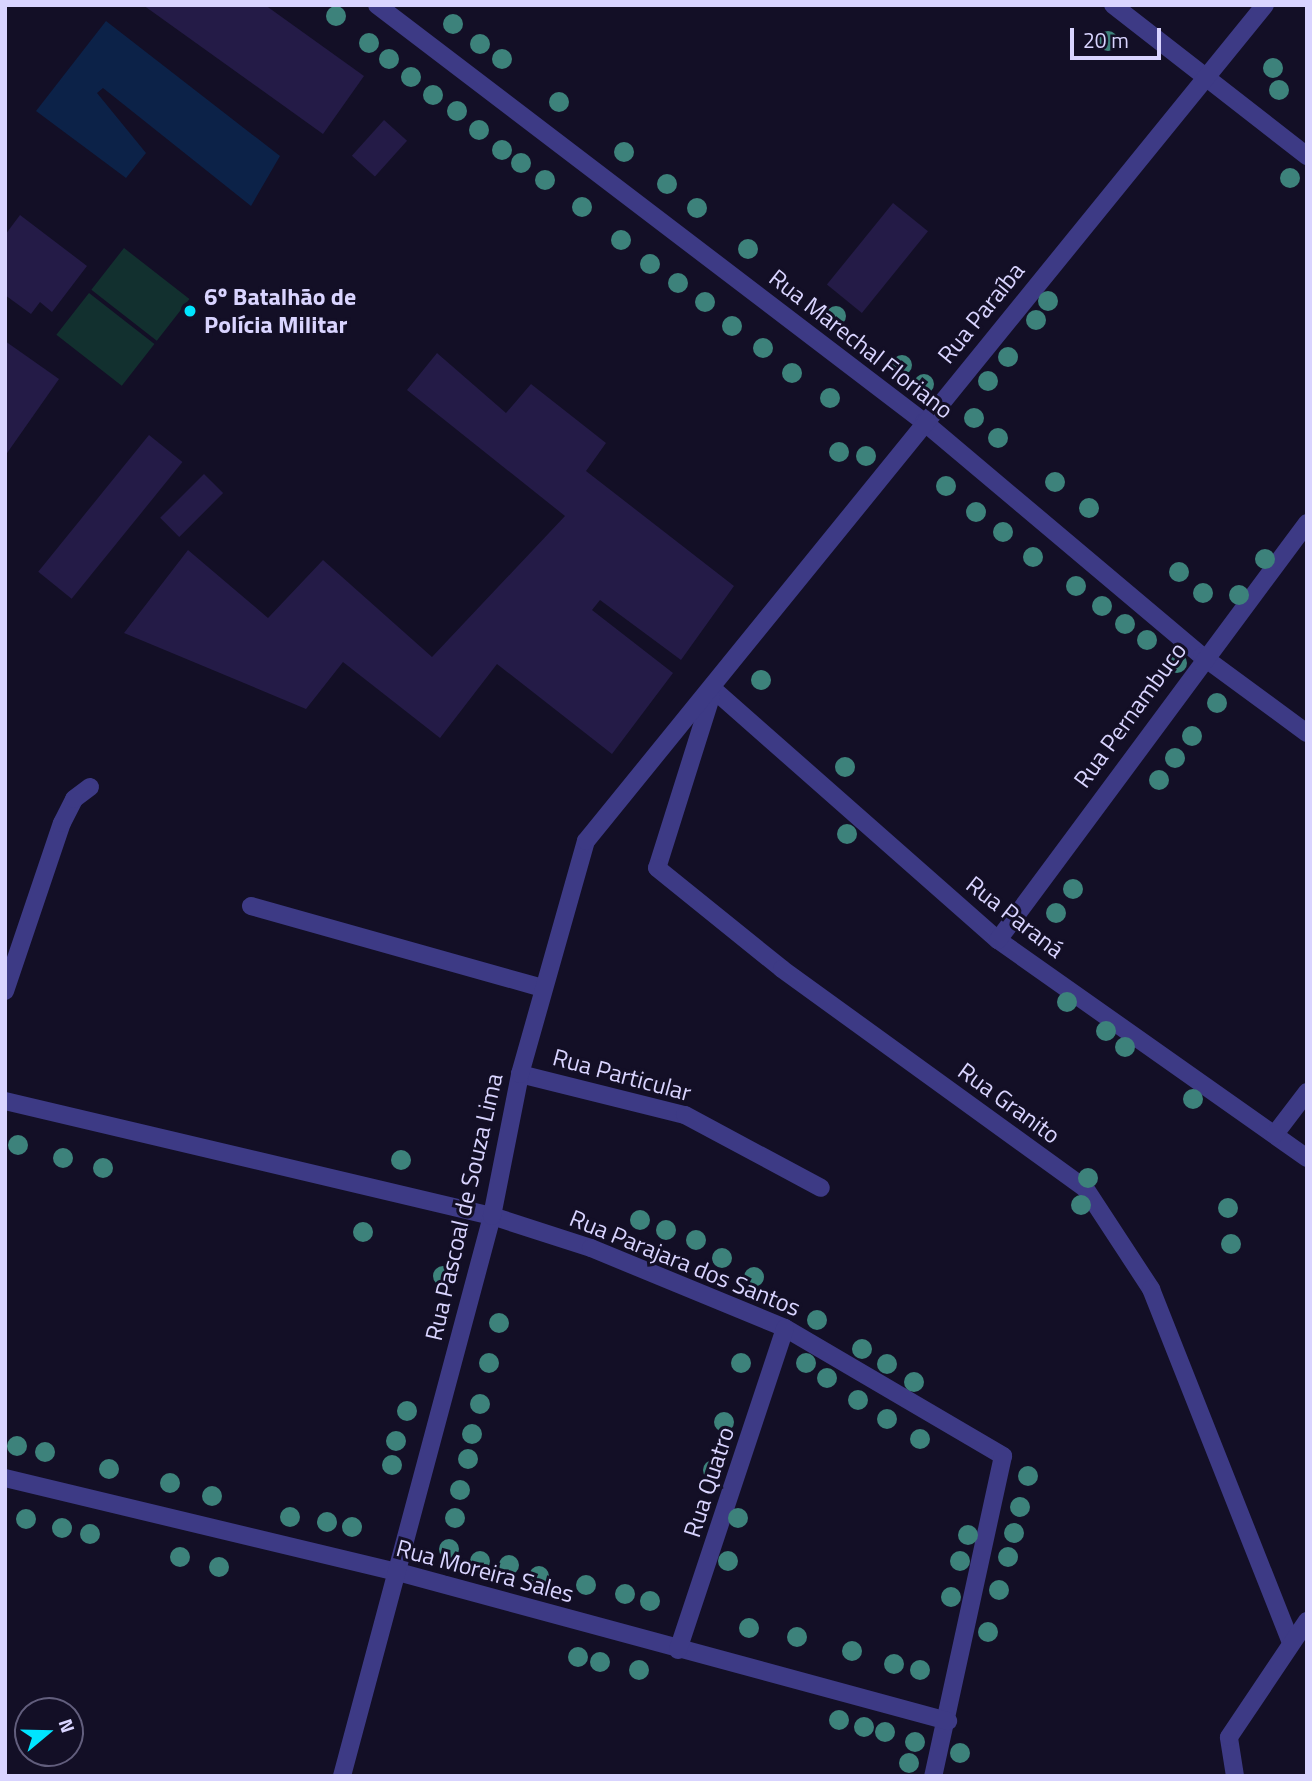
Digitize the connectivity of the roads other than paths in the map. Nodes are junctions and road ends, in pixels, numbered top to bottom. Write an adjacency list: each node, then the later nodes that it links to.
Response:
1 (377, 5): 6 (street, Rua Marechal Floriano)
2 (1113, 5): 4 (street)
3 (1265, 5): 4 (street, Rua Paraíba)
4 (1206, 76): 5 (street); 6 (street, Rua Paraíba)
5 (1307, 156)
6 (924, 422): 8 (street, Rua Marechal Floriano); 9 (street, Rua Paraíba)
7 (1307, 523): 8 (street, Rua Pernambuco)
8 (1202, 656): 10 (street, Rua Marechal Floriano); 13 (street, Rua Pernambuco)
9 (713, 689): 13 (street, Rua Paraná); 14 (street, Rua Pascoal de Souza Lima); 27 (street, Rua Granito)
10 (1307, 733)
11 (90, 787): 15 (street)
12 (251, 906): 14 (street)
13 (998, 940): 19 (street, Rua Paraná)
14 (542, 988): 16 (street, Rua Pascoal de Souza Lima)
15 (5, 991)
16 (520, 1074): 21 (street, Rua Particular); 22 (street, Rua Pascoal de Souza Lima)
17 (1307, 1092): 19 (street)
18 (5, 1101): 22 (street, Rua Parajara dos Santos)
19 (1275, 1135): 20 (street, Rua Paraná)
20 (1307, 1158)
21 (821, 1188)
22 (492, 1216): 23 (street, Rua Parajara dos Santos); 25 (street, Rua Pascoal de Souza Lima)
23 (785, 1328): 28 (street, Rua Quatro); 29 (street, Rua Parajara dos Santos)
24 (5, 1478): 25 (street, Rua Moreira Sales)
25 (398, 1572): 28 (street, Rua Moreira Sales); 30 (street, Rua Pascoal de Souza Lima)
26 (1307, 1621): 27 (street)
27 (1291, 1642): 32 (street)
28 (678, 1650): 29 (street, Rua Moreira Sales)
29 (948, 1721): 31 (street, Rua Parajara dos Santos)
30 (342, 1776)
31 (933, 1776)
32 (1235, 1776)

